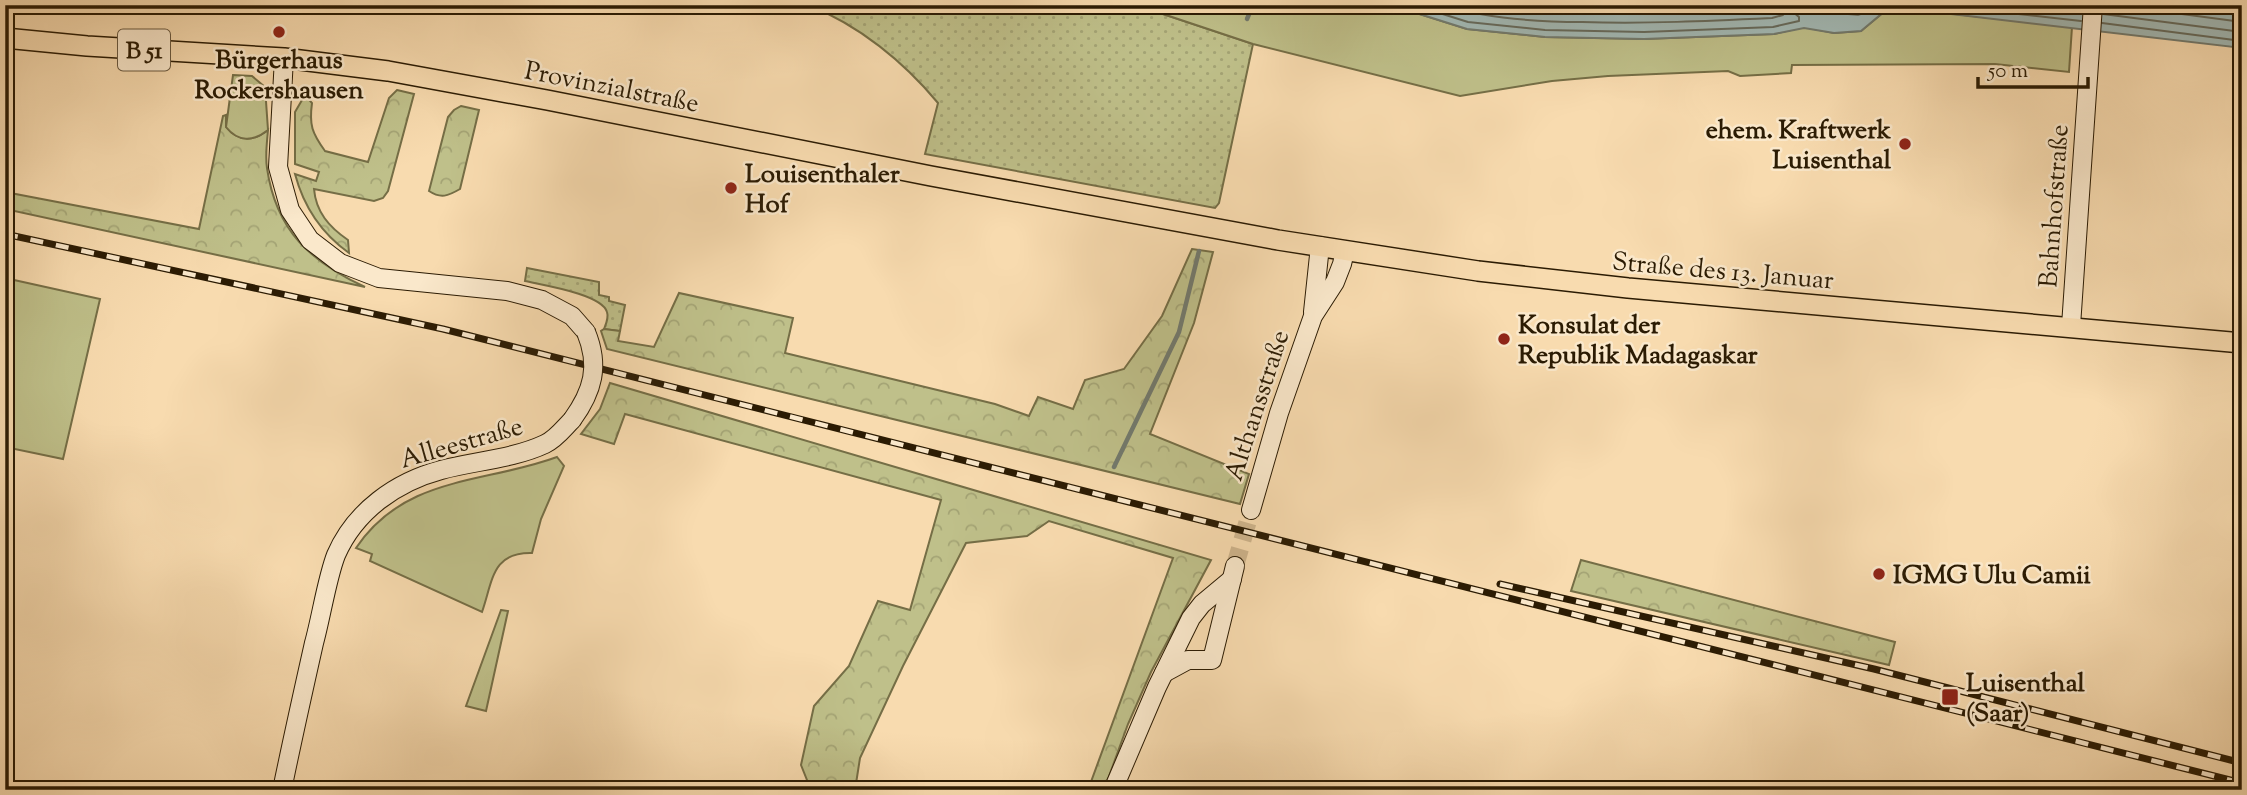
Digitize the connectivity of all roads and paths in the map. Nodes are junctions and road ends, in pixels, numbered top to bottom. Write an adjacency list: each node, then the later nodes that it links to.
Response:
1 (2093, 5): 8 (street, Bahnhofstraße)
2 (5, 38): 3 (main road, Provinzialstraße / B 51)
3 (284, 58): 4 (main road, Provinzialstraße); 12 (street, Alleestraße, bridge)
4 (1202, 226): 5 (main road, Straße des 13. Januar)
5 (1320, 246): 6 (main road, Straße des 13. Januar); 7 (street, Althansstraße)
6 (1345, 251): 7 (street, Althansstraße); 8 (main road, Straße des 13. Januar)
7 (1313, 316): 10 (street, Althansstraße)
8 (2071, 326): 9 (main road, Straße des 13. Januar)
9 (2242, 342)
10 (1251, 510)
11 (1164, 673): 11 (street); 13 (street)
12 (282, 790)
13 (1113, 790)

